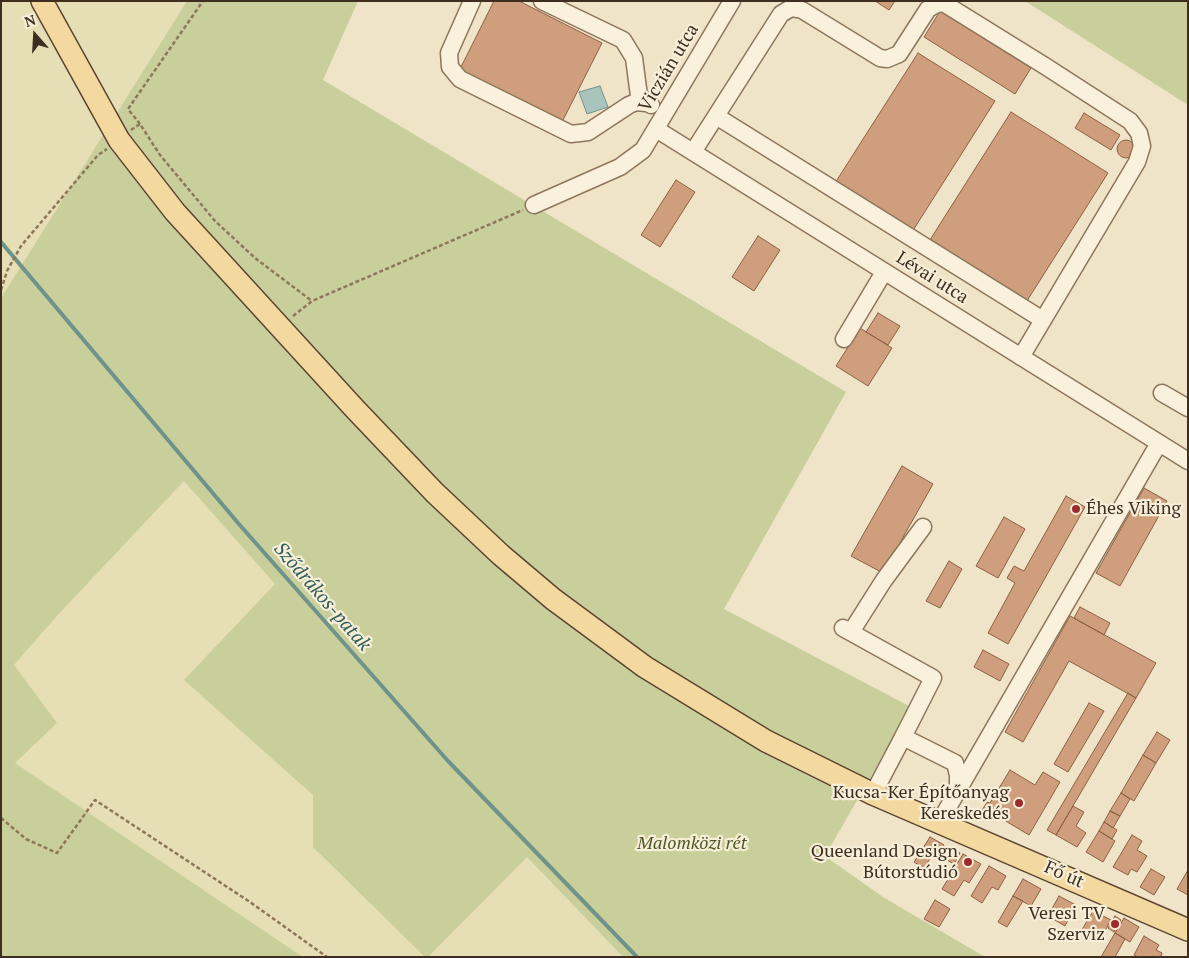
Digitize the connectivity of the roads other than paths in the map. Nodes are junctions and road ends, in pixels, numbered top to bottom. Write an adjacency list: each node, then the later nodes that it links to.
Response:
1 (42, 1): 22 (main road, Fő út)
2 (472, 1): 5 (street)
3 (542, 1): 5 (street)
4 (732, 1): 6 (street, Viczián utca)
5 (646, 102): 6 (street)
6 (665, 113): 8 (street, Viczián utca)
7 (716, 116): 9 (street); 12 (street); 12 (street)
8 (656, 129): 9 (street, Lévai utca); 10 (street, Viczián utca)
9 (692, 152): 11 (street, Lévai utca)
10 (534, 205)
11 (884, 272): 13 (street); 14 (street, Lévai utca)
12 (1043, 320): 14 (street)
13 (844, 339)
14 (1021, 357): 17 (street, Lévai utca)
15 (1162, 393): 16 (street)
16 (1188, 408)
17 (1159, 443): 18 (street, Lévai utca); 21 (street)
18 (1188, 461)
19 (923, 527): 20 (street)
20 (903, 737): 21 (street); 22 (street)
21 (958, 790): 23 (street)
22 (873, 794): 23 (main road, Fő út)
23 (939, 823): 24 (main road, Fő út)
24 (1188, 930)

